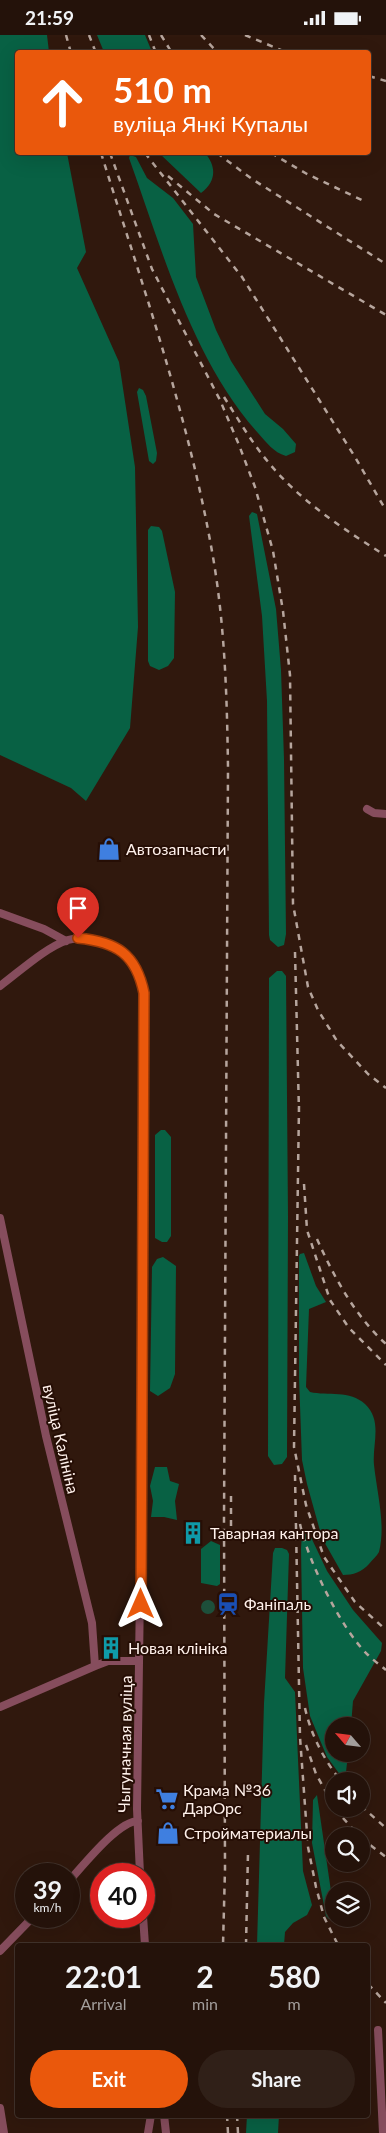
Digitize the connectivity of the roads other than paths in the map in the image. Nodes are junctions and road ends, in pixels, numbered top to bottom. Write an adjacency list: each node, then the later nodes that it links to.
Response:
1 (367, 809): 2 (street)
2 (386, 814)
3 (0, 913): 4 (street)
4 (66, 941): 5 (street); 7 (street, Чыгуначная вуліца)
5 (0, 986)
6 (0, 1218): 8 (street, вуліца Калініна)
7 (139, 1661): 8 (street); 10 (street, Чыгуначная вуліца)
8 (94, 1666): 9 (street)
9 (0, 1707)
10 (138, 1821): 11 (street, Чыгуначная вуліца); 12 (street)
11 (140, 1863)
12 (80, 1870)
13 (22, 1928): 16 (street)
14 (144, 1928): 15 (street)
15 (145, 1943)
16 (0, 1951)
17 (378, 2030): 24 (street)
18 (0, 2108): 21 (street)
19 (150, 2118): 22 (street)
20 (164, 2118): 23 (street)
21 (4, 2133)
22 (148, 2133)
23 (166, 2133)
24 (382, 2133)

